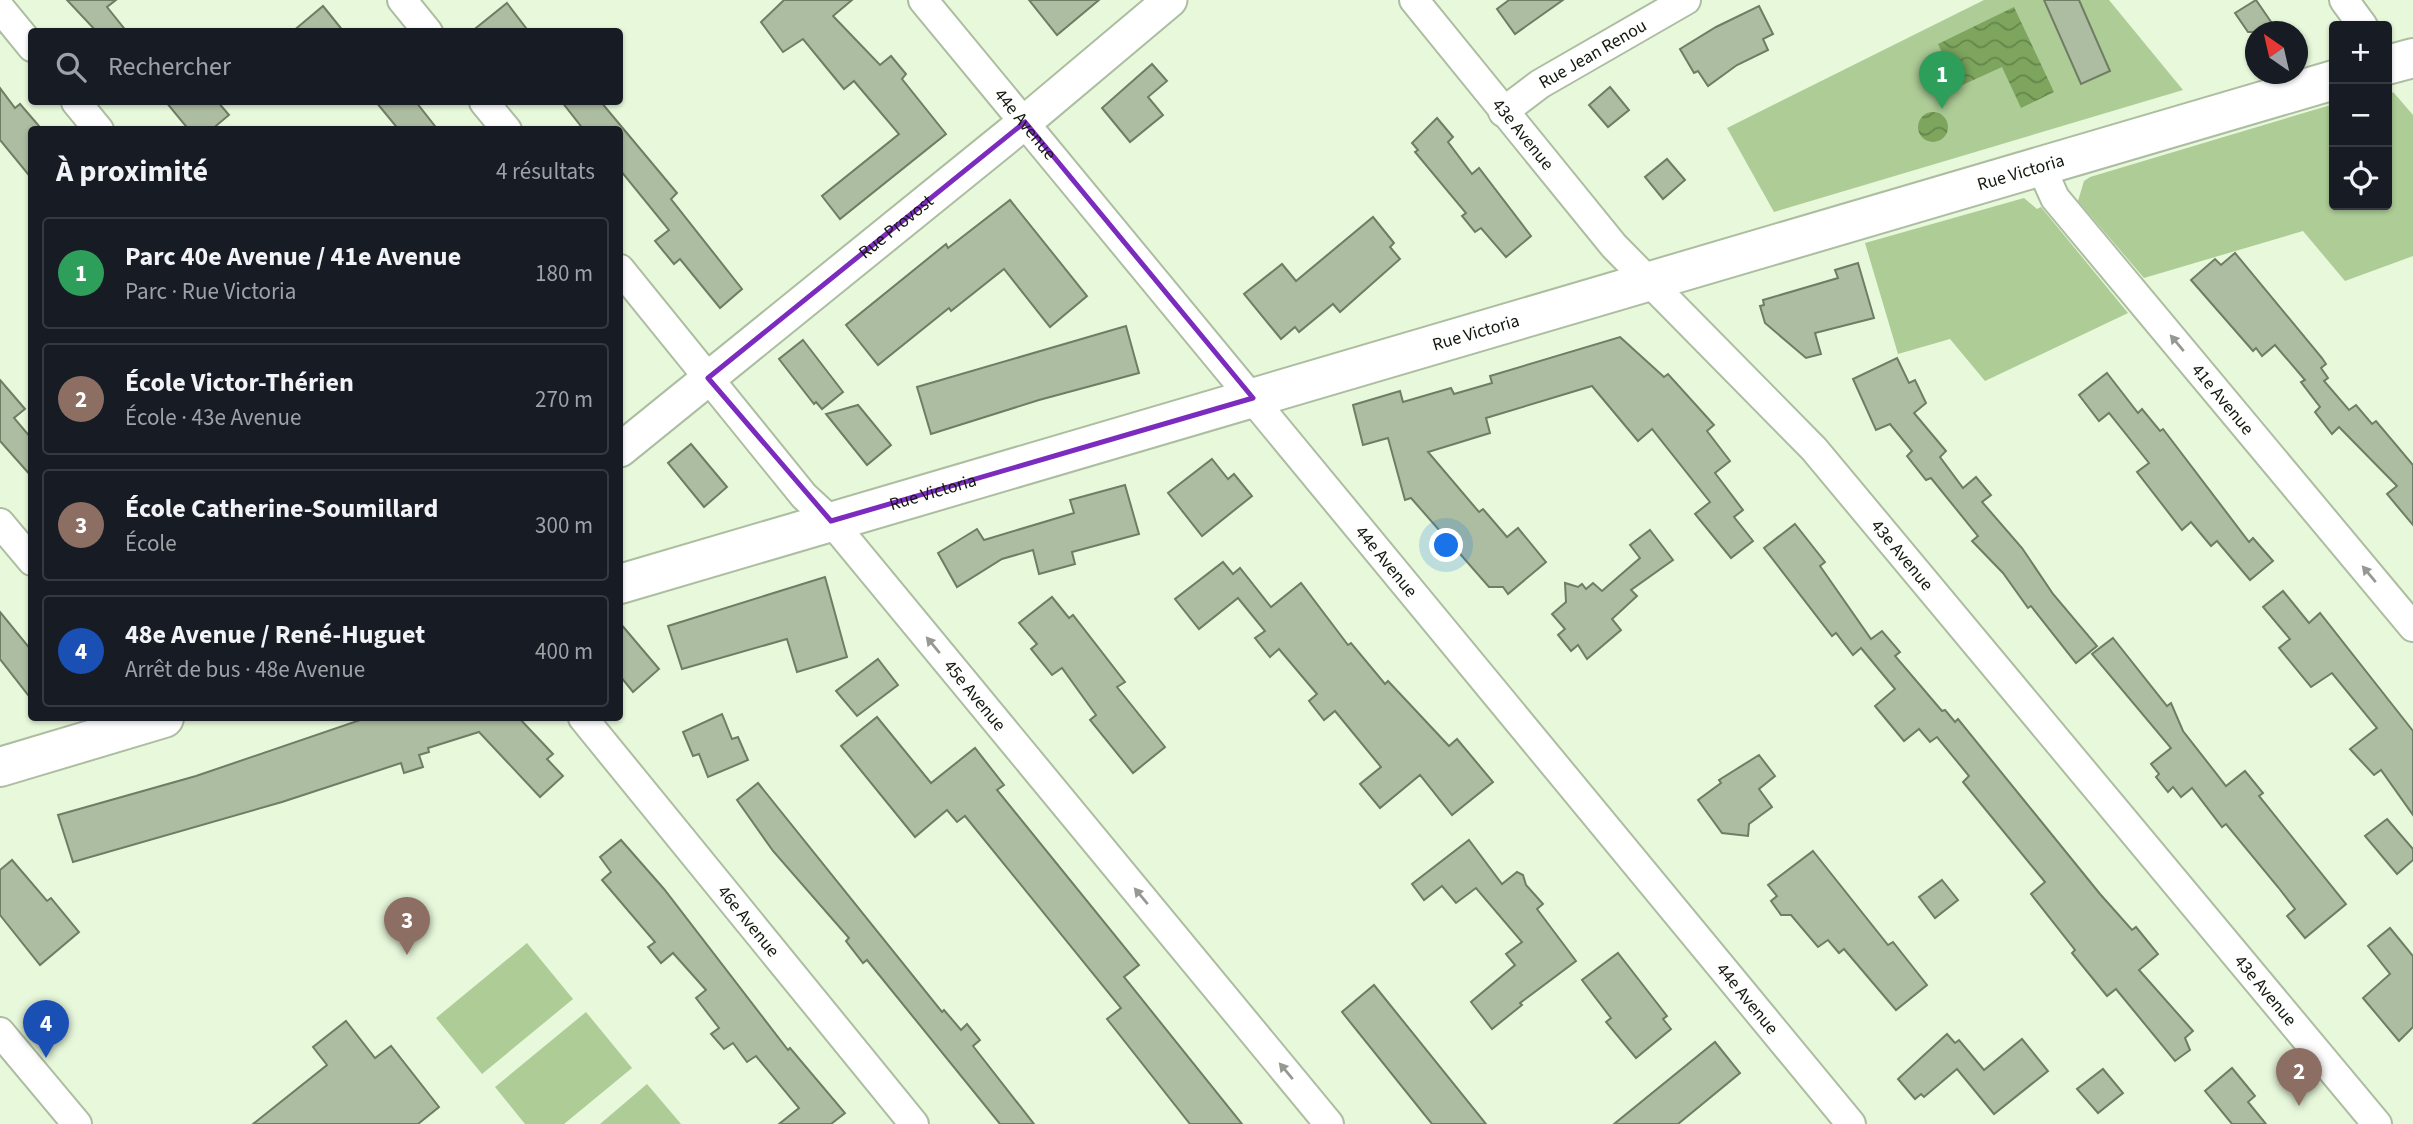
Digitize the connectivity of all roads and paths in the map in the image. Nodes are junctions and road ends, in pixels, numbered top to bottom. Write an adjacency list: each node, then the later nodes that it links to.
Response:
1 (402, 0): 9 (street)
2 (923, 0): 15 (street, 44e Avenue)
3 (1170, 0): 15 (street, Rue Provost)
4 (1414, 0): 14 (street, 43e Avenue)
5 (1686, 0): 14 (street, Rue Jean Renou)
6 (2344, 0): 8 (street)
7 (0, 8): 10 (street)
8 (2359, 21)
9 (425, 28)
10 (28, 42)
11 (2329, 81): 18 (main road, Rue Victoria)
12 (78, 105): 16 (street)
13 (486, 105): 17 (street)
14 (1503, 112): 20 (street, 43e Avenue)
15 (1025, 122): 21 (street, Rue Provost); 22 (street, 44e Avenue)
16 (96, 126)
17 (504, 126)
18 (2041, 167): 20 (main road, Rue Victoria); 28 (street, 41e Avenue, one-way to 18)
19 (623, 273): 21 (street, 45e Avenue)
20 (1648, 282): 22 (main road, Rue Victoria); 37 (street, 43e Avenue)
21 (708, 378): 23 (street, Rue Provost); 24 (street, 45e Avenue)
22 (1253, 398): 24 (main road, Rue Victoria); 36 (street, 44e Avenue)
23 (623, 448)
24 (831, 521): 27 (main road, Rue Victoria); 35 (street, 45e Avenue, one-way to 24)
25 (0, 523): 26 (street)
26 (28, 556)
27 (623, 583)
28 (2413, 627)
29 (145, 721): 31 (main road)
30 (585, 721): 34 (street, 46e Avenue)
31 (0, 767)
32 (0, 1032): 33 (street)
33 (76, 1124)
34 (914, 1124)
35 (1329, 1124)
36 (1851, 1124)
37 (2377, 1124)

